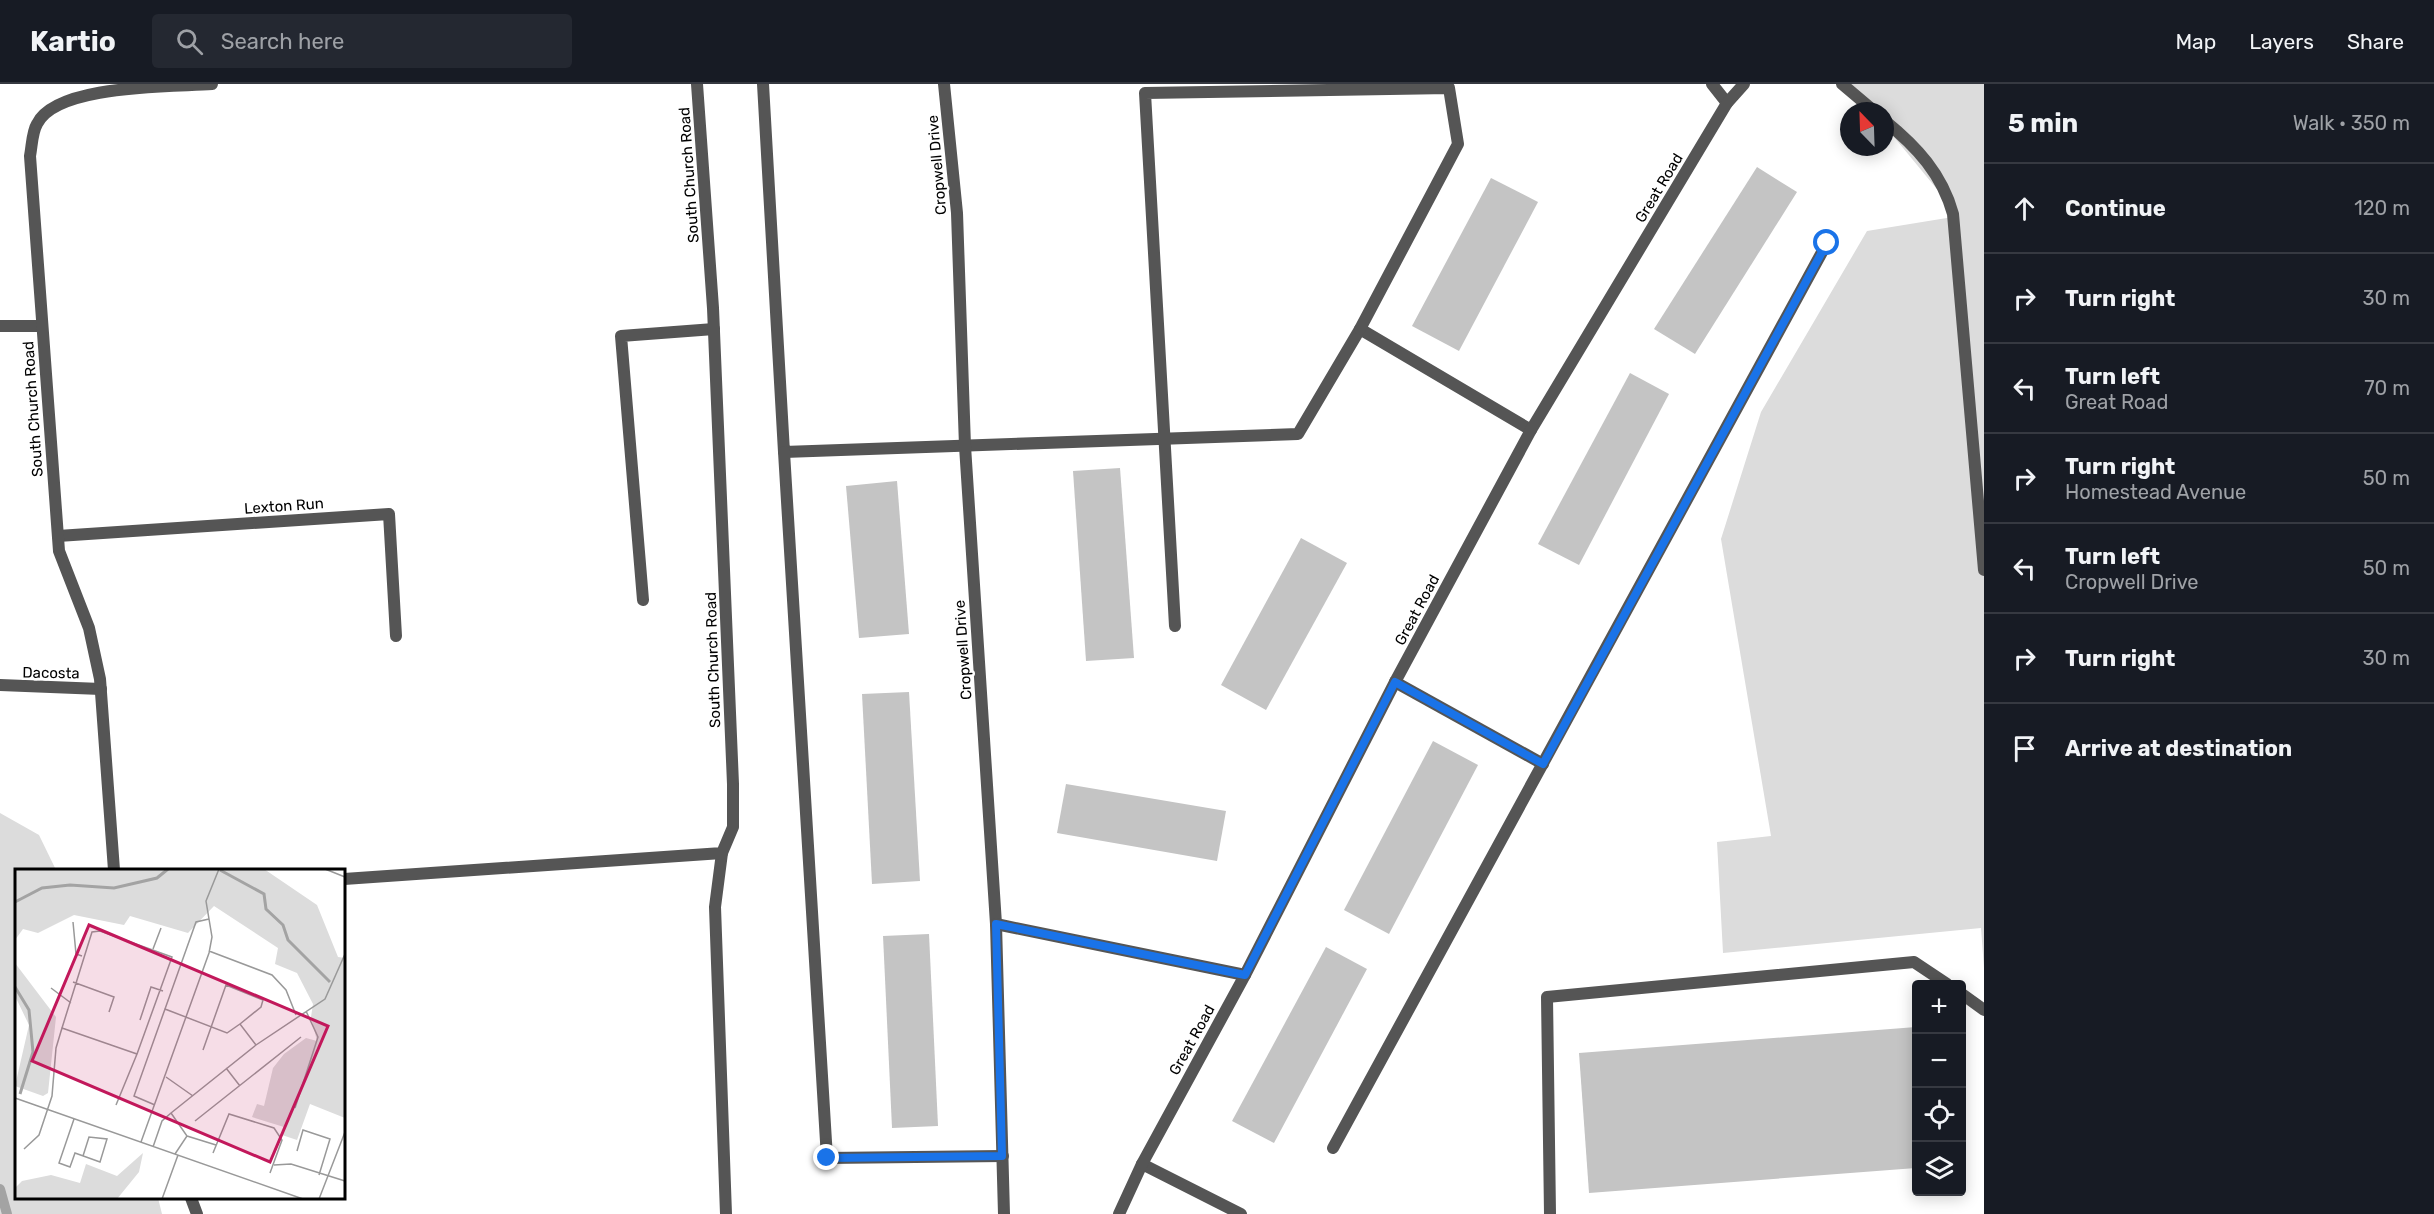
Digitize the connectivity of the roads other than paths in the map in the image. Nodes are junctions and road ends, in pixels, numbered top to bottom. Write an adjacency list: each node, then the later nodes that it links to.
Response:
1 (212, 84): 13 (street, South Church Road)
2 (698, 84): 15 (street, South Church Road)
3 (763, 84): 19 (street)
4 (945, 84): 18 (street, Cropwell Drive)
5 (1712, 84): 9 (street)
6 (1744, 84): 9 (street, Great Road)
7 (1842, 84): 8 (street)
8 (1863, 102)
9 (1727, 103): 16 (street, Great Road)
10 (1894, 129): 21 (street)
11 (1827, 243): 28 (street)
12 (0, 326): 13 (street)
13 (42, 326): 20 (street, South Church Road)
14 (1360, 328): 16 (street); 17 (street); 17 (street)
15 (714, 329): 22 (street); 29 (street, South Church Road)
16 (1531, 429): 25 (street, Great Road)
17 (1163, 438): 18 (street); 23 (street)
18 (965, 446): 19 (street); 32 (street, Cropwell Drive)
19 (784, 452): 38 (street)
20 (58, 536): 24 (street, Lexton Run); 27 (street, South Church Road)
21 (1984, 570)
22 (644, 600)
23 (1175, 626)
24 (396, 636)
25 (1395, 682): 28 (street); 33 (street, Great Road)
26 (0, 685): 27 (street, Dacosta)
27 (101, 689): 30 (street, South Church Road)
28 (1543, 764): 37 (street)
29 (722, 853): 31 (street); 42 (street, South Church Road)
30 (114, 869)
31 (345, 879)
32 (996, 924): 33 (street); 38 (street, Cropwell Drive)
33 (1245, 975): 39 (street, Great Road)
34 (1941, 980): 46 (street)
35 (1966, 997): 36 (street)
36 (1984, 1010)
37 (1333, 1148)
38 (1002, 1156): 43 (street, Cropwell Drive)
39 (1142, 1164): 44 (street, Great Road); 45 (street)
40 (191, 1199): 41 (street)
41 (197, 1214)
42 (726, 1214)
43 (1004, 1214)
44 (1119, 1214)
45 (1241, 1214)
46 (1550, 1214)

